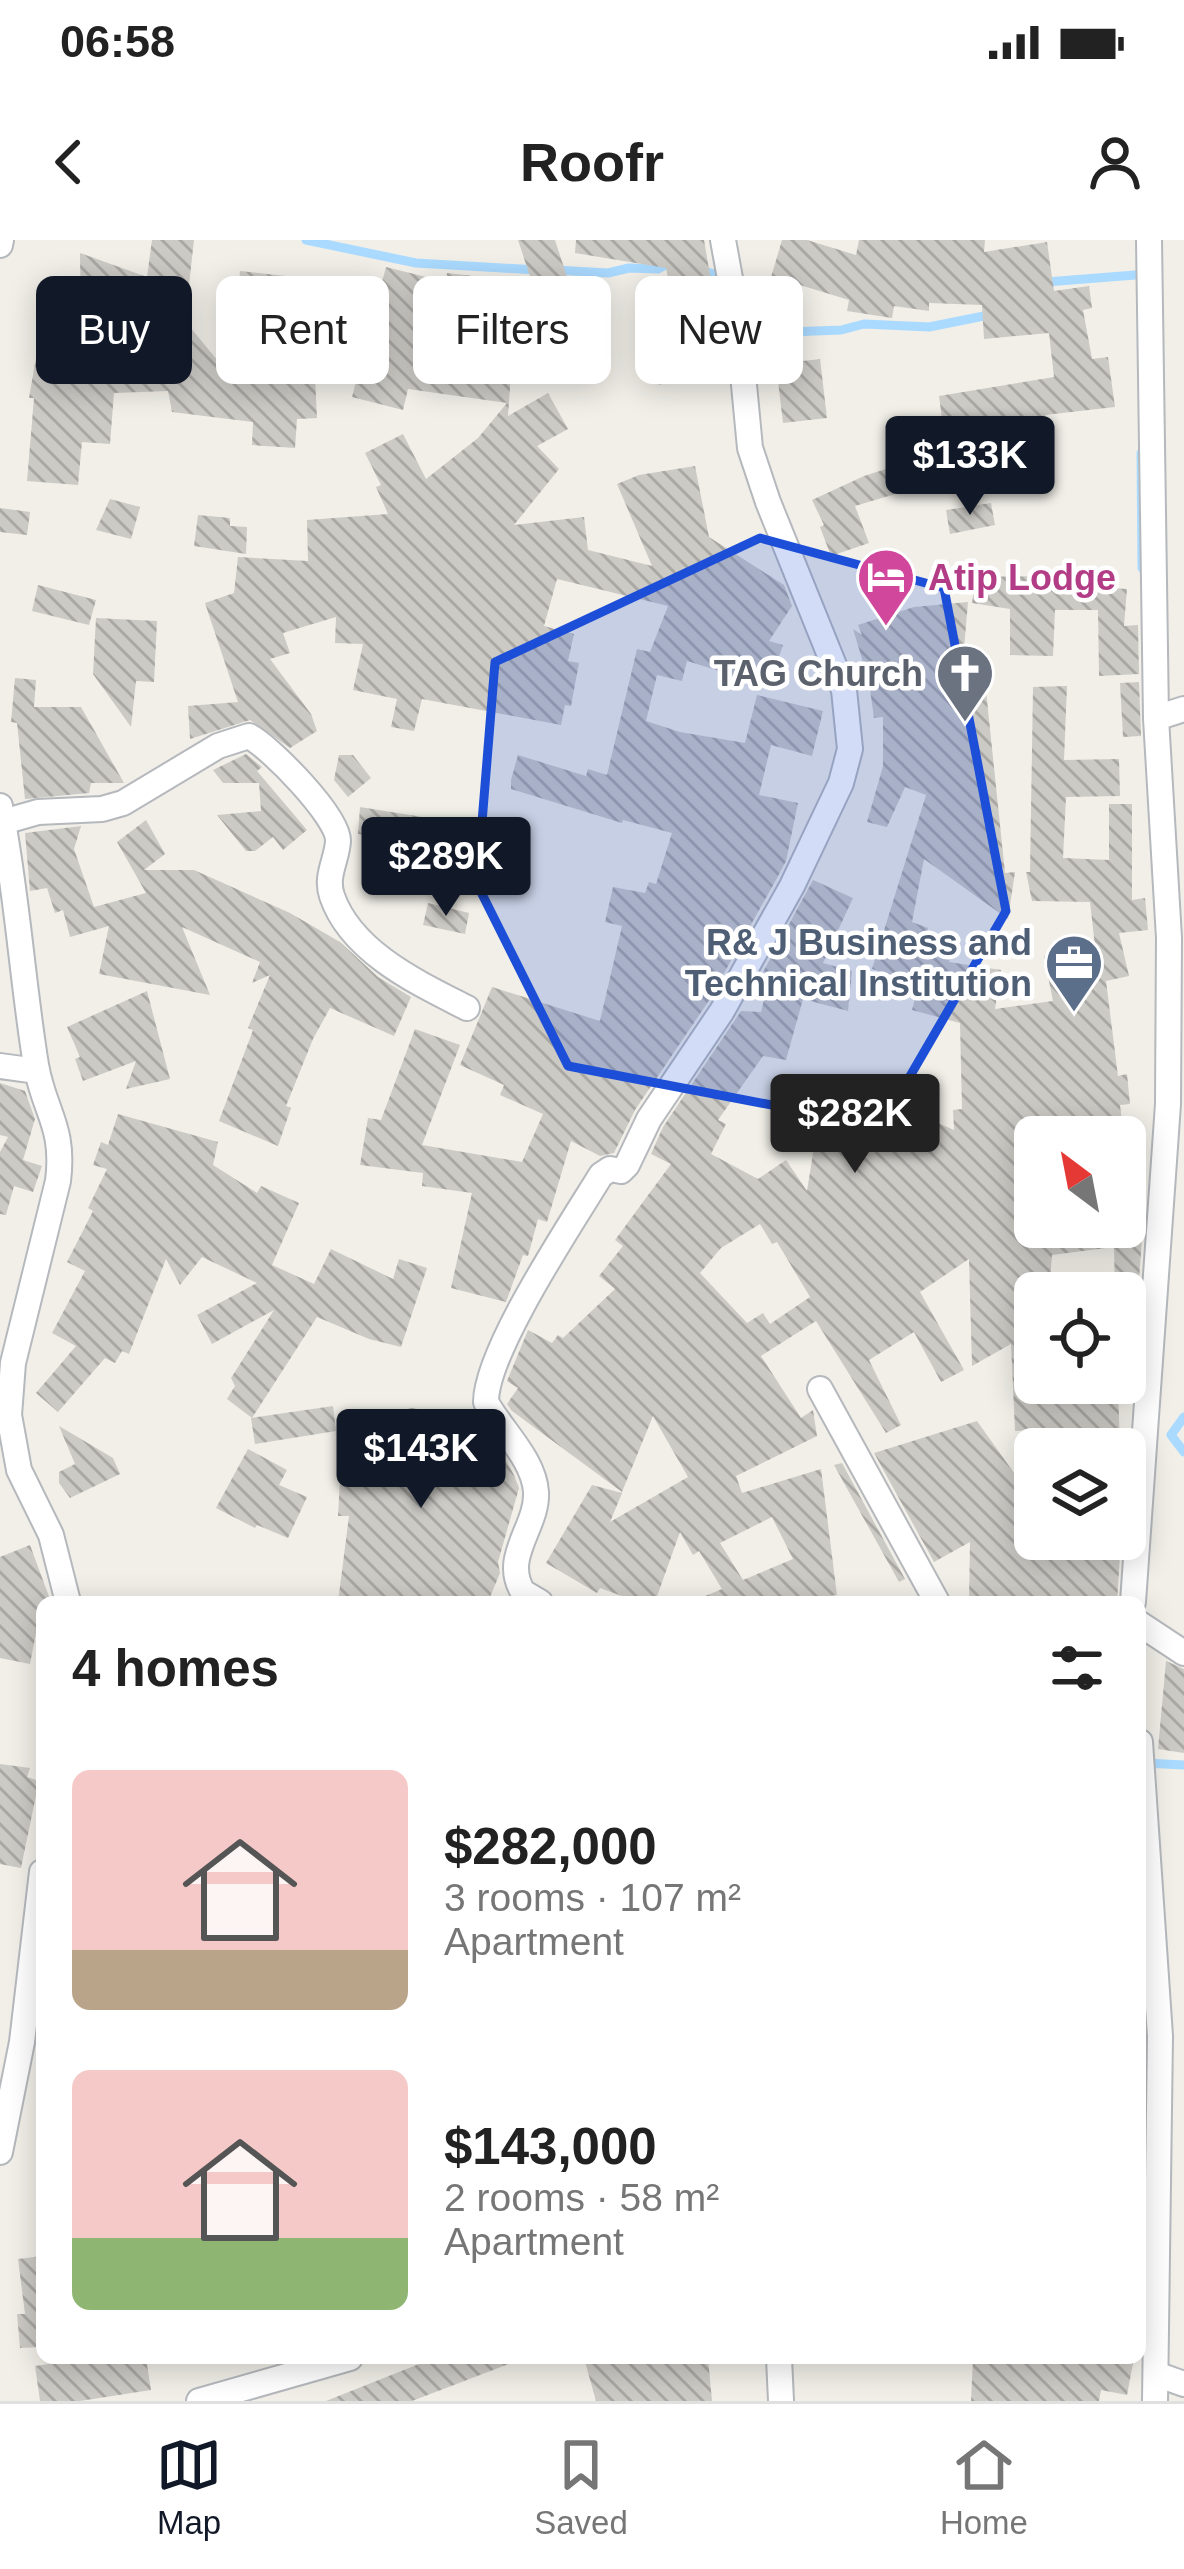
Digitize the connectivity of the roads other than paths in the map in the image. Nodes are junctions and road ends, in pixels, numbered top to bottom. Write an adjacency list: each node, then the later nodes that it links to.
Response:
1 (723, 240): 12 (street)
2 (1149, 240): 4 (street)
3 (1184, 710): 4 (street)
4 (1156, 718): 14 (street)
5 (2, 814): 6 (street); 8 (street)
6 (467, 1008)
7 (0, 1066): 8 (street)
8 (37, 1071): 10 (street)
9 (820, 1389): 13 (street)
10 (4, 1414): 11 (street)
11 (66, 1596)
12 (526, 1596)
13 (934, 1596)
14 (1133, 1596)
15 (1146, 1628): 16 (street)
16 (1184, 1653)
17 (1146, 1847): 20 (street)
18 (36, 1973): 19 (street)
19 (32, 2040): 21 (street)
20 (1172, 2094): 22 (street)
21 (0, 2152)
22 (1148, 2304): 25 (street)
23 (329, 2364): 27 (street)
24 (779, 2364): 28 (street)
25 (1156, 2374): 26 (street); 29 (street)
26 (1184, 2384)
27 (199, 2401)
28 (781, 2401)
29 (1155, 2401)

